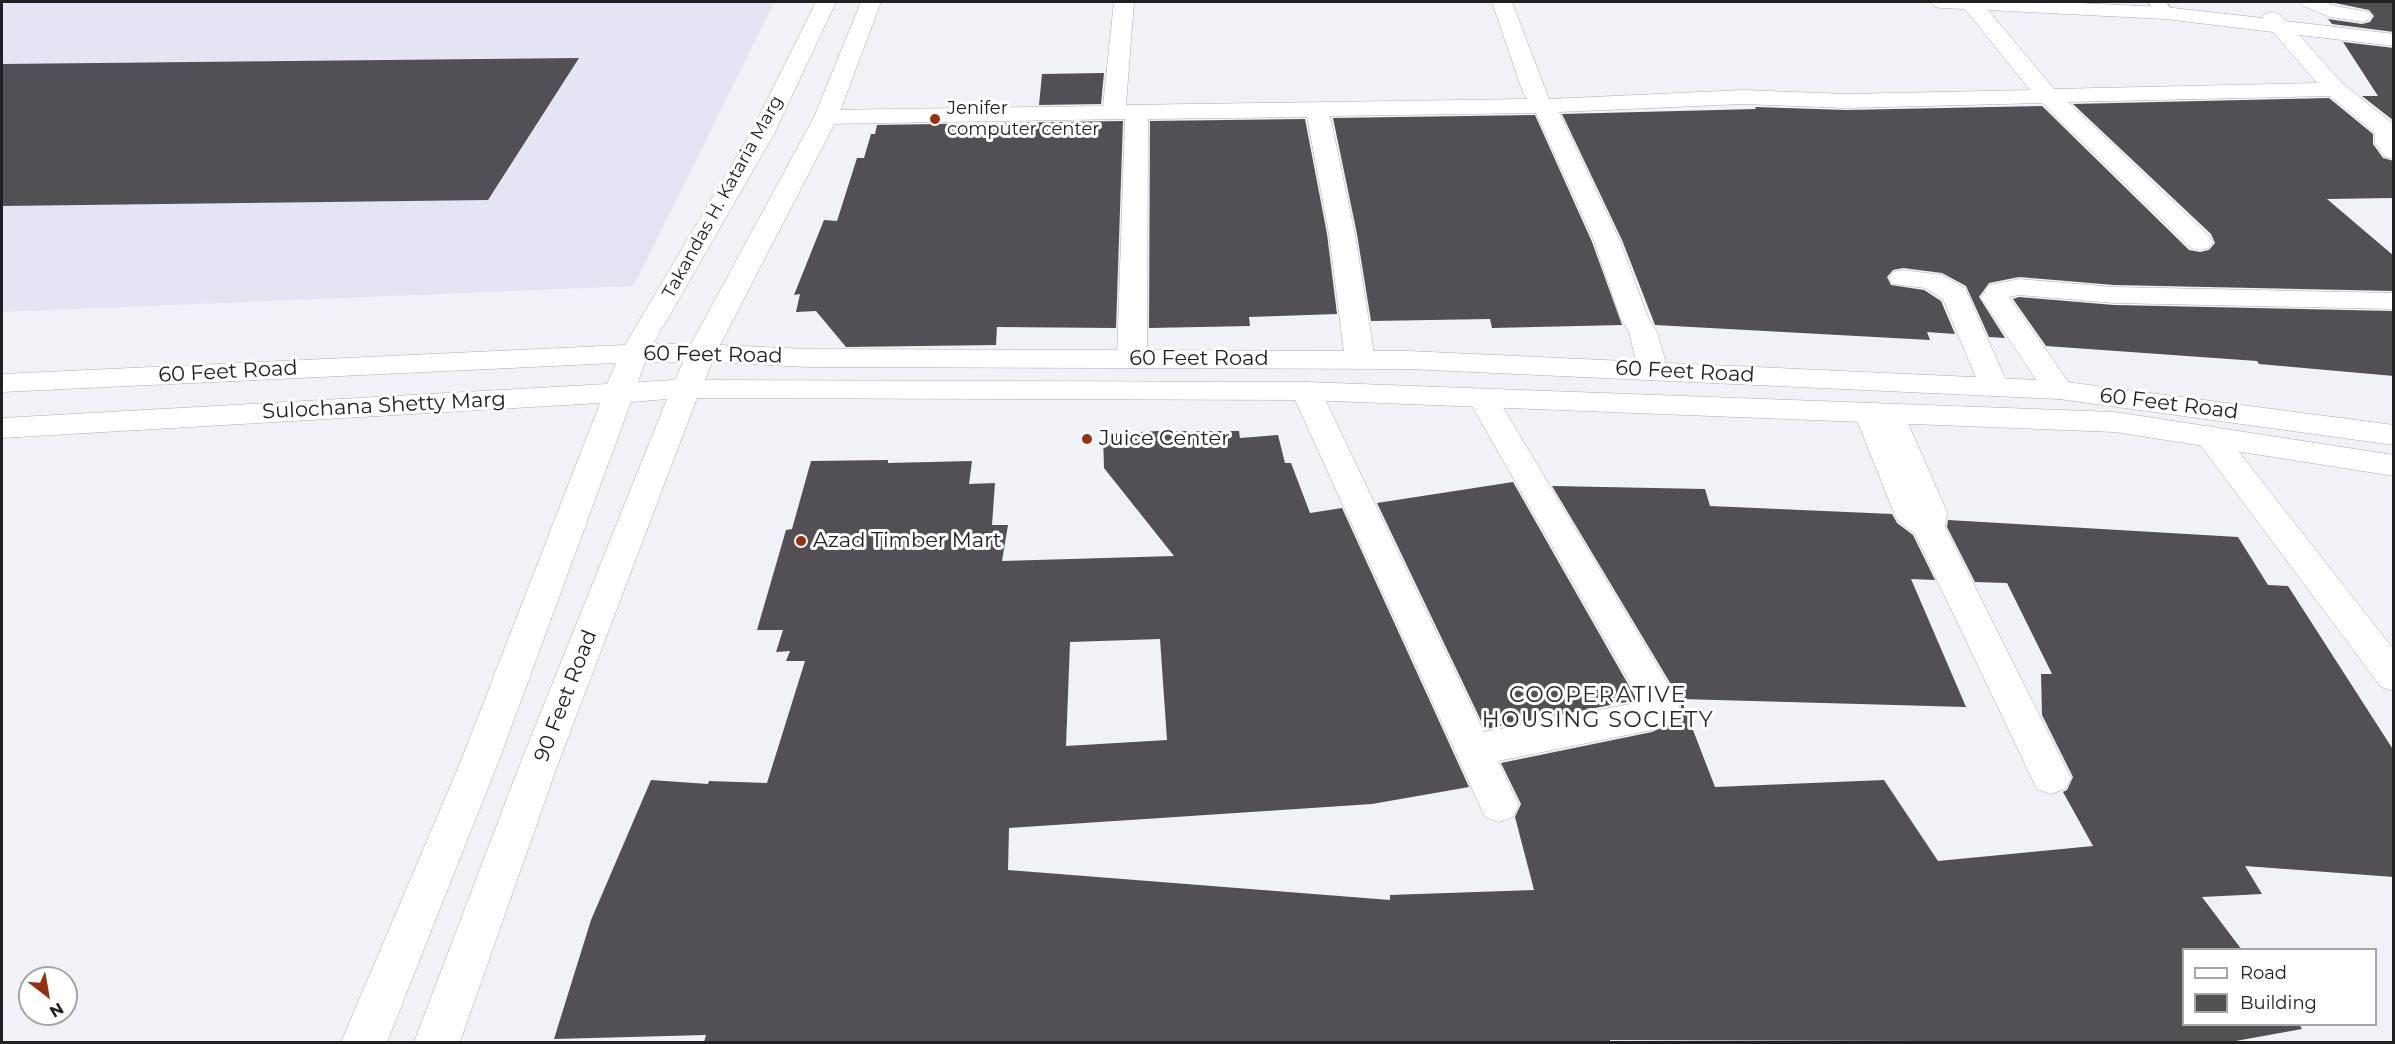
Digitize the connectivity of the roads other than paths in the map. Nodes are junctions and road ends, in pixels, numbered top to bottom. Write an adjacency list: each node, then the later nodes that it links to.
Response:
1 (826, 2): 20 (street, Takandas H. Kataria Marg)
2 (871, 2): 18 (street, Takandas H. Kataria Marg)
3 (1124, 2): 17 (street)
4 (1502, 2): 15 (street)
5 (1940, 2): 6 (street)
6 (1970, 2): 9 (street); 14 (street)
7 (2255, 2): 11 (street)
8 (2310, 2): 10 (street)
9 (2161, 7): 11 (street)
10 (2383, 18)
11 (2279, 25): 12 (street); 13 (street)
12 (2394, 40)
13 (2335, 89): 14 (street); 19 (street)
14 (2052, 97): 15 (street); 21 (street)
15 (1543, 106): 16 (street); 29 (street)
16 (1317, 109): 17 (street); 27 (street)
17 (1125, 111): 18 (street); 26 (street)
18 (826, 117): 20 (street, Takandas H. Kataria Marg)
19 (2394, 152)
20 (757, 193): 24 (street, Takandas H. Kataria Marg); 25 (street, Takandas H. Kataria Marg)
21 (2200, 242)
22 (1904, 278): 31 (street)
23 (2394, 301): 34 (street)
24 (633, 353): 25 (street, 60 Feet Road); 30 (street, 60 Feet Road); 36 (street, Takandas H. Kataria Marg)
25 (701, 353): 26 (street, 60 Feet Road); 33 (street, 90 Feet Road)
26 (1132, 359): 27 (street, 60 Feet Road)
27 (1360, 360): 28 (street, 60 Feet Road)
28 (1601, 368): 29 (street, 60 Feet Road); 38 (street)
29 (1653, 370): 31 (street, 60 Feet Road)
30 (2, 383)
31 (1994, 387): 34 (street, 60 Feet Road)
32 (767, 388): 33 (street, Sulochana Shetty Marg); 35 (street, 60 Feet Road)
33 (686, 389): 36 (street, Sulochana Shetty Marg); 49 (street, 90 Feet Road)
34 (2059, 390): 41 (street, 60 Feet Road)
35 (1306, 391): 37 (street, 60 Feet Road); 45 (street)
36 (620, 392): 40 (street, Sulochana Shetty Marg); 48 (street)
37 (1483, 399): 38 (street, 60 Feet Road); 45 (street)
38 (1605, 403): 39 (street, 60 Feet Road)
39 (1879, 413): 42 (street, 60 Feet Road); 46 (street)
40 (2, 428)
41 (2394, 435)
42 (2210, 436): 43 (street, 60 Feet Road); 44 (street)
43 (2394, 466)
44 (2394, 677)
45 (1474, 750): 47 (street)
46 (2051, 778)
47 (1499, 805)
48 (364, 1042)
49 (437, 1042)

